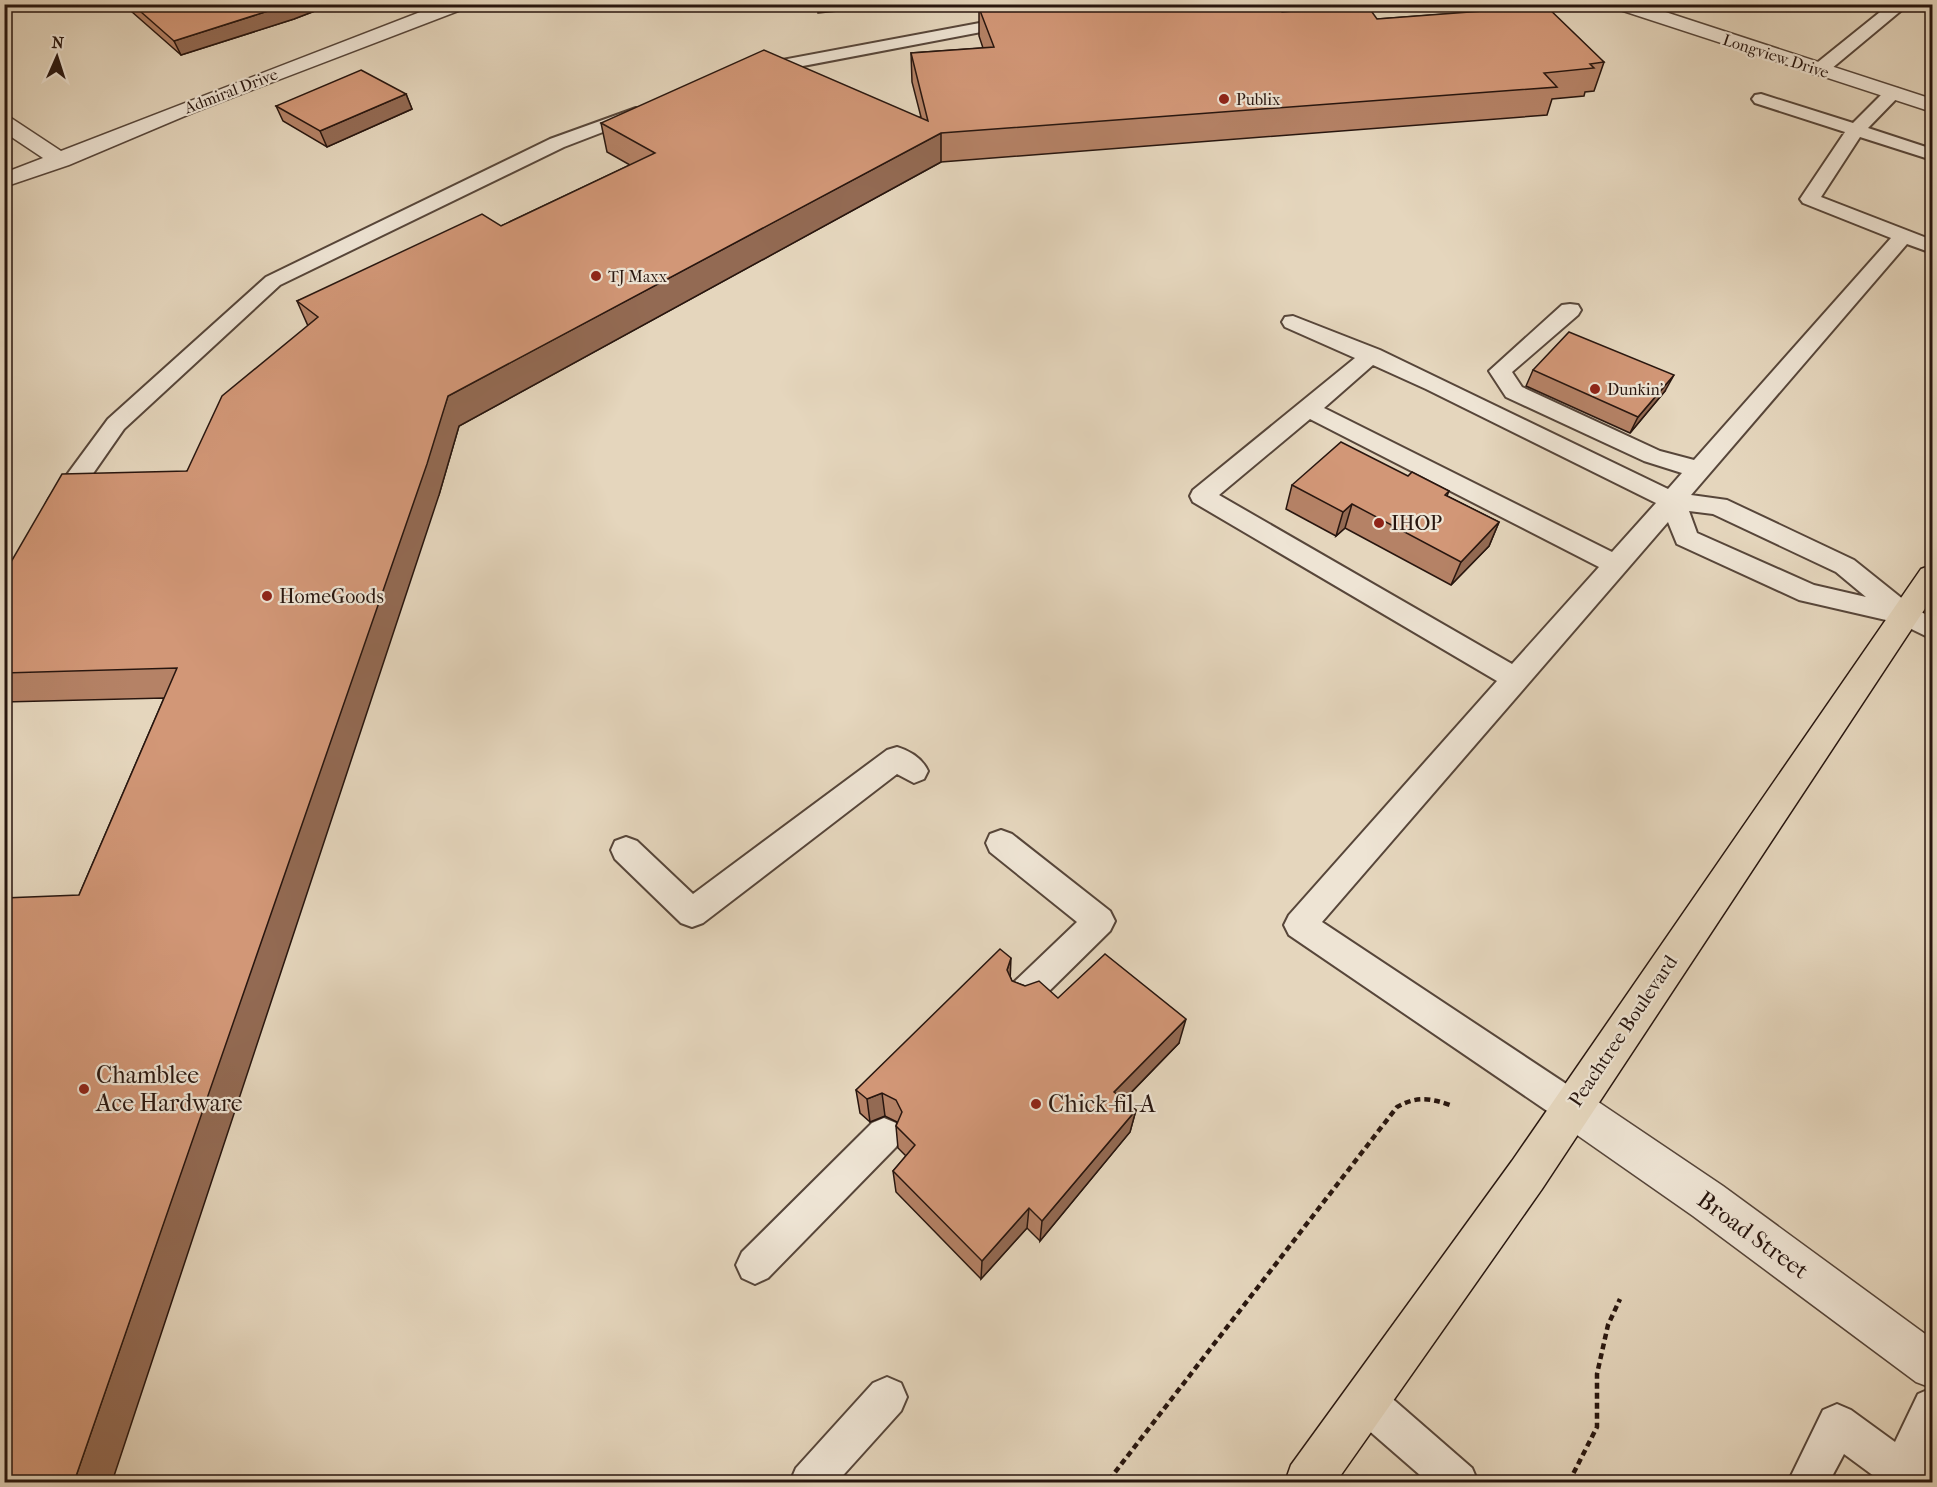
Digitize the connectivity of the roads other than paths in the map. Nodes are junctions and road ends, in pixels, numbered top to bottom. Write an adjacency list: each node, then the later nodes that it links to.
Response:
1 (459, 4): 16 (street, Admiral Drive)
2 (1901, 4): 6 (lane)
3 (1622, 5): 7 (street, Longview Drive)
4 (1031, 18): 8 (lane)
5 (1833, 34): 6 (lane)
6 (1856, 41): 7 (lane)
7 (1819, 70): 9 (street, Longview Drive)
8 (735, 76)
9 (1893, 93): 12 (street, Longview Drive); 14 (lane)
10 (1761, 99): 14 (lane)
11 (657, 105): 26 (lane)
12 (1932, 106)
13 (4, 122): 16 (street)
14 (1856, 130): 15 (lane); 18 (lane)
15 (1932, 155)
16 (61, 160): 17 (street, Admiral Drive)
17 (4, 181)
18 (1904, 236): 19 (lane); 24 (lane)
19 (1932, 247)
20 (1570, 310): 24 (lane)
21 (1293, 322): 22 (lane)
22 (1372, 355): 23 (lane); 25 (lane)
23 (1308, 409): 27 (lane); 31 (lane)
24 (1699, 470): 25 (lane)
25 (1673, 501): 27 (lane); 29 (lane); 29 (lane)
26 (46, 522)
27 (1617, 565): 31 (lane)
28 (1932, 576): 29 (highway, Peachtree Boulevard)
29 (1905, 615): 30 (lane); 36 (highway, Peachtree Boulevard)
30 (1932, 629)
31 (1516, 679): 36 (lane)
32 (914, 771): 34 (lane)
33 (1001, 843): 35 (lane)
34 (626, 850)
35 (1024, 994)
36 (1571, 1107): 39 (street, Broad Street); 41 (highway, Peachtree Boulevard)
37 (884, 1135): 38 (lane)
38 (755, 1264)
39 (1932, 1366)
40 (887, 1397): 44 (lane)
41 (1365, 1401): 45 (highway, Peachtree Boulevard); 46 (lane)
42 (1932, 1408): 43 (lane)
43 (1908, 1478): 47 (lane)
44 (810, 1482)
45 (1308, 1482)
46 (1458, 1482)
47 (1808, 1482)

